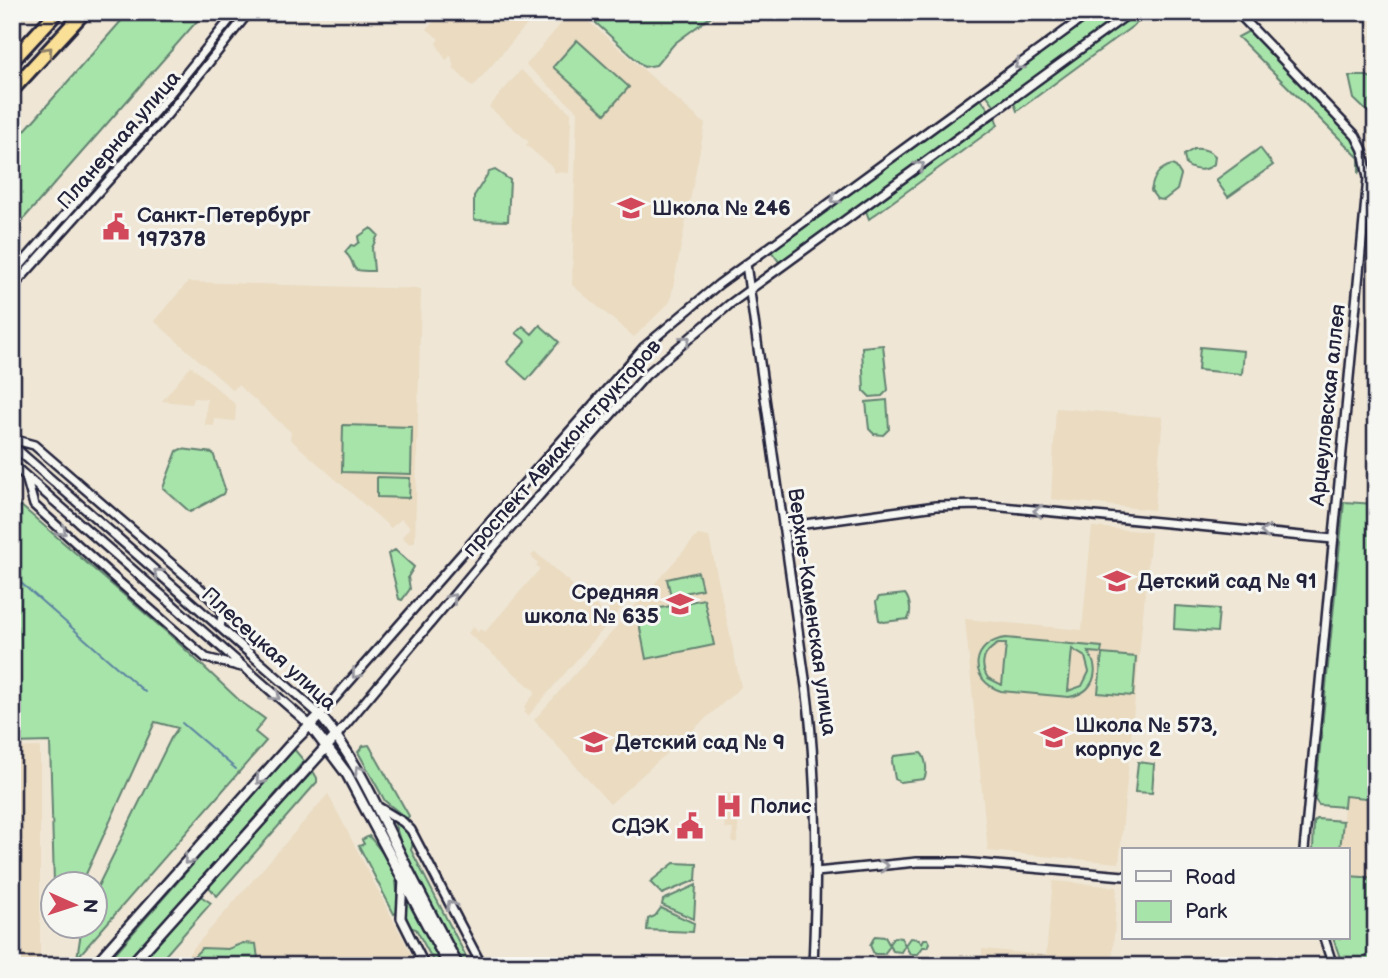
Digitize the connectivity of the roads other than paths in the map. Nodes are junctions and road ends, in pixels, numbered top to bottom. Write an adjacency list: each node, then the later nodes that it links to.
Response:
1 (57, 12): 8 (highway)
2 (83, 12): 9 (highway, one-way to 2)
3 (236, 12): 11 (street, Планерная улица)
4 (249, 12): 12 (street, Планерная улица)
5 (1091, 12): 10 (street, проспект Авиаконструкторов, one-way to 10)
6 (1131, 12): 13 (street, проспект Авиаконструкторов, one-way to 6)
7 (1237, 12): 19 (street, Арцеуловская аллея)
8 (12, 61)
9 (12, 90)
10 (746, 264): 13 (street, Верхне-Каменская улица); 22 (street, проспект Авиаконструкторов, one-way to 22)
11 (12, 275)
12 (12, 288)
13 (750, 291): 18 (street, Верхне-Каменская улица); 24 (street, проспект Авиаконструкторов, one-way to 13)
14 (12, 439): 20 (street)
15 (12, 445): 20 (street, Плесецкая улица, one-way to 15)
16 (12, 464): 17 (street, Плесецкая улица)
17 (26, 476): 21 (street, Плесецкая улица); 21 (street, one-way to 21)
18 (783, 527): 19 (street, one-way to 18); 28 (street, Верхне-Каменская улица)
19 (1333, 539): 27 (street, Арцеуловская аллея)
20 (220, 627): 22 (street, Плесецкая улица)
21 (245, 668): 23 (street, Плесецкая улица, one-way to 23)
22 (320, 715): 23 (street, проспект Авиаконструкторов); 24 (street, Плесецкая улица)
23 (310, 725): 25 (street, Плесецкая улица); 32 (street, проспект Авиаконструкторов, one-way to 32)
24 (337, 735): 25 (street, проспект Авиаконструкторов); 26 (street, Плесецкая улица, one-way to 24)
25 (327, 747): 30 (street, Плесецкая улица); 33 (street, проспект Авиаконструкторов)
26 (380, 808): 36 (street, Плесецкая улица); 37 (street, one-way to 26)
27 (1304, 848)
28 (816, 872): 29 (street, one-way to 29); 38 (street, Верхне-Каменская улица)
29 (1122, 876)
30 (403, 878): 34 (street); 35 (street, Плесецкая улица)
31 (1325, 940): 39 (street)
32 (94, 966)
33 (130, 966)
34 (425, 966)
35 (449, 966)
36 (458, 966)
37 (482, 966)
38 (813, 966)
39 (1333, 966)

